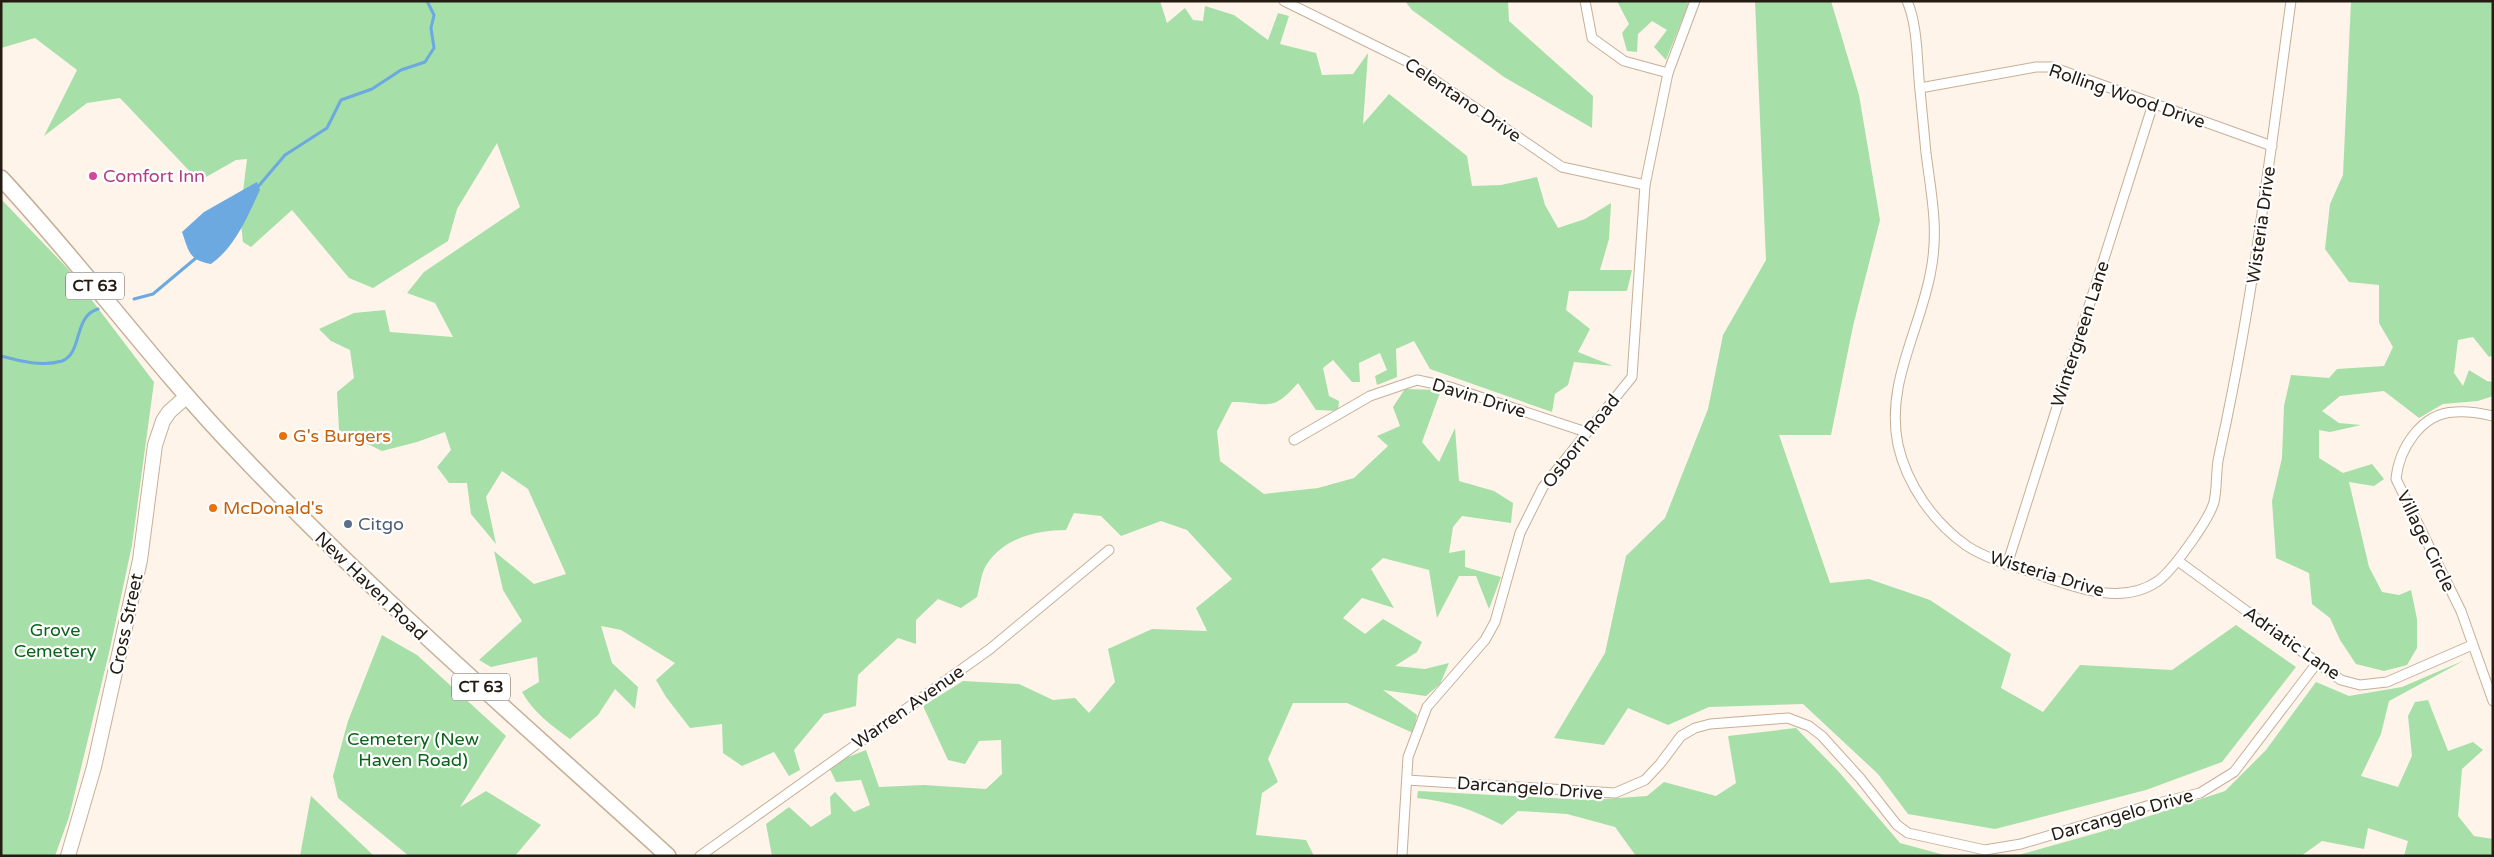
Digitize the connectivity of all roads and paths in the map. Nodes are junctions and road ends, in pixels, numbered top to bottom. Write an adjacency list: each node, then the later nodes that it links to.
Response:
1 (1284, 1): 6 (street, Celentano Drive)
2 (1585, 1): 7 (street)
3 (1695, 1): 7 (street, Osborn Road)
4 (1908, 1): 8 (street, Wisteria Drive)
5 (2291, 1): 10 (street, Wisteria Drive)
6 (1303, 6): 12 (street, Celentano Drive)
7 (1668, 73): 12 (street, Osborn Road)
8 (1920, 88): 9 (street, Rolling Wood Drive); 19 (street, Wisteria Drive)
9 (2153, 104): 10 (street, Rolling Wood Drive); 19 (street, Wintergreen Lane)
10 (2272, 146): 18 (street, Wisteria Drive)
11 (1, 178): 13 (main road, New Haven Road / CT 63)
12 (1645, 185): 15 (street, Osborn Road)
13 (186, 397): 24 (street, Cross Street); 25 (main road, New Haven Road / CT 63)
14 (2493, 416): 20 (street, Village Circle)
15 (1586, 432): 16 (street, Davin Drive); 23 (street, Osborn Road)
16 (1294, 440)
17 (1109, 550): 26 (street, Warren Avenue)
18 (2178, 561): 19 (street, Wisteria Drive); 21 (street, Adriatic Lane)
19 (2008, 565)
20 (2472, 645): 21 (street, Adriatic Lane); 22 (street, Village Circle)
21 (2317, 663): 23 (street, Darcangelo Drive)
22 (2493, 701)
23 (1407, 780): 27 (street, Osborn Road)
24 (68, 856)
25 (668, 856)
26 (700, 856)
27 (1402, 856)

